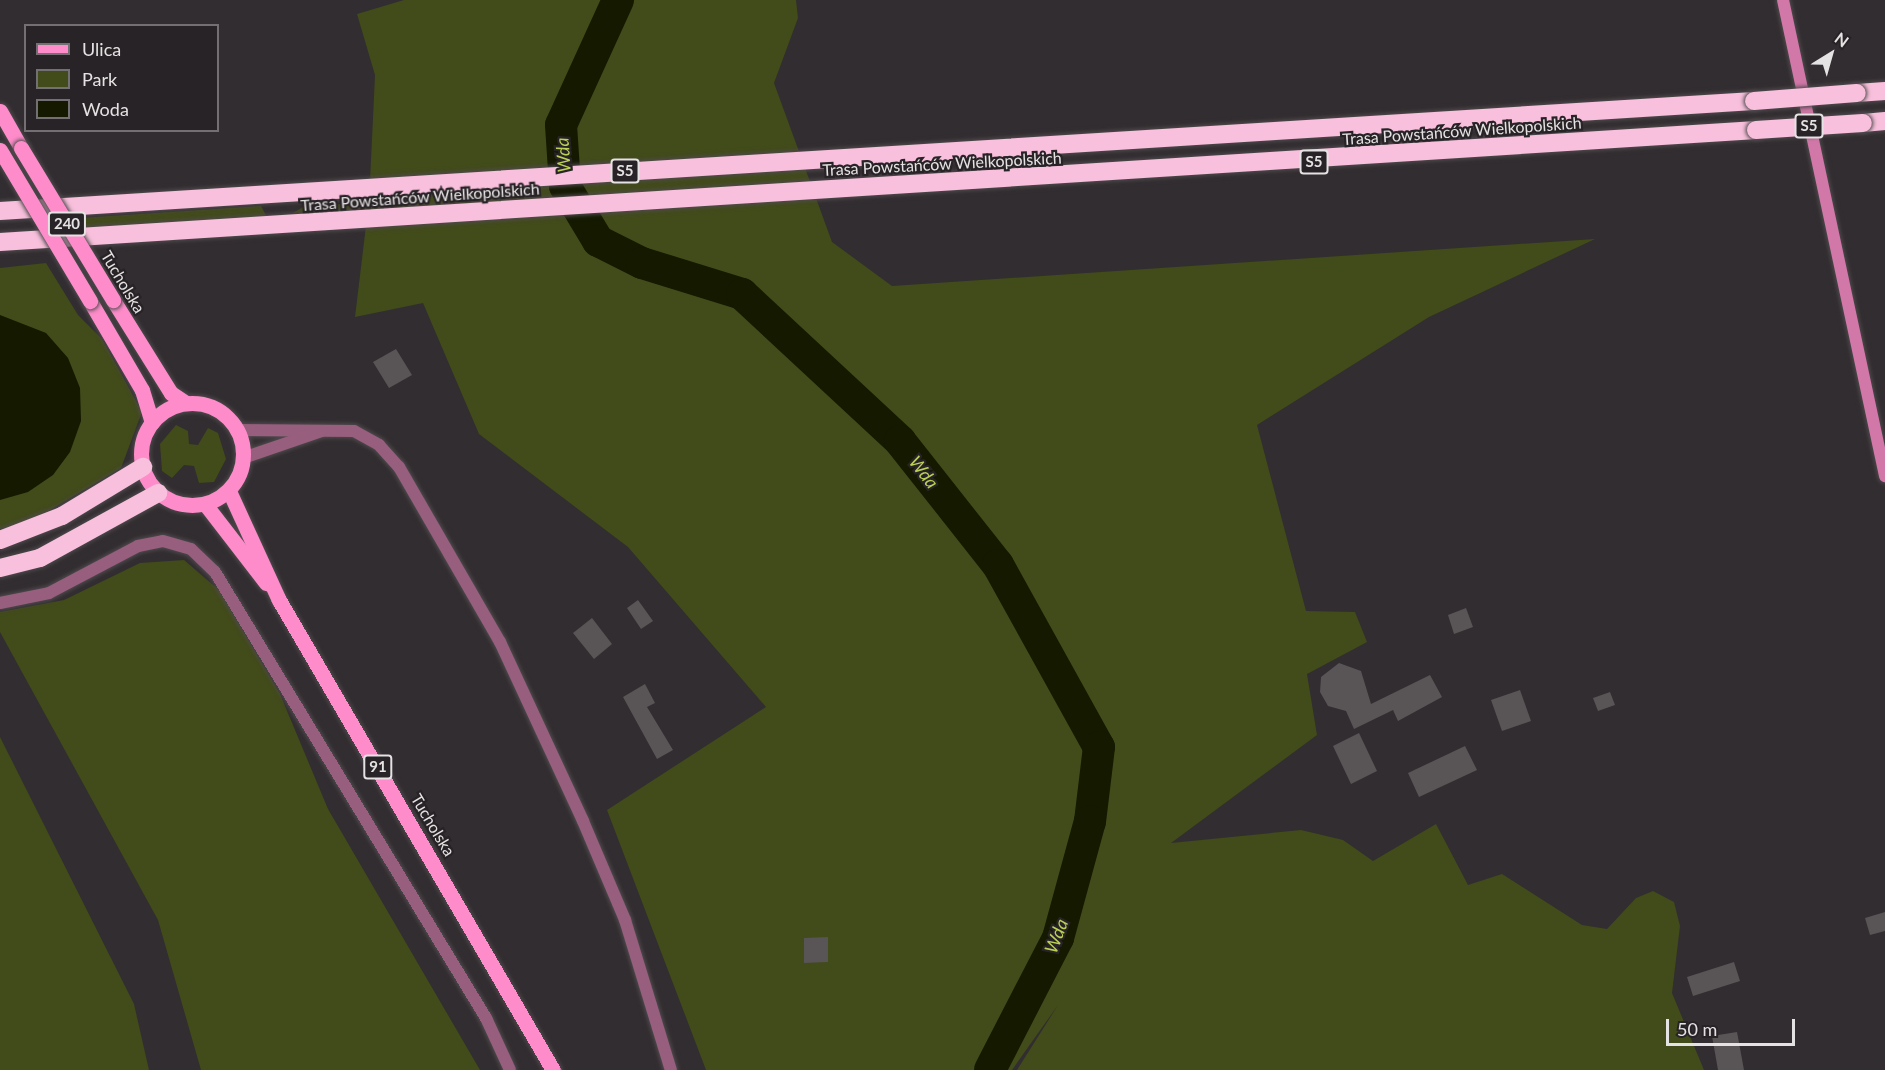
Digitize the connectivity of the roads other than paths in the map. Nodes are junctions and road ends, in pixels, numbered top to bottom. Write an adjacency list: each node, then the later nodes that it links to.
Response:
1 (1783, 0): 16 (street)
2 (1885, 91): 6 (highway, Trasa Powstańców Wielkopolskich / S5, bridge)
3 (0, 111): 10 (main road, Tucholska / 240, bridge)
4 (1885, 121): 7 (highway, Trasa Powstańców Wielkopolskich / S5, bridge)
5 (0, 149): 11 (main road, bridge)
6 (0, 211)
7 (43, 240): 8 (highway, Trasa Powstańców Wielkopolskich / S5); 9 (highway)
8 (0, 242)
9 (0, 253)
10 (186, 403): 11 (main road); 13 (main road)
11 (152, 422): 15 (main road)
12 (334, 428): 13 (street); 14 (street); 26 (street)
13 (238, 430): 14 (main road)
14 (243, 458): 17 (main road)
15 (143, 467): 18 (main road); 20 (highway)
16 (1885, 476)
17 (229, 491): 19 (main road); 22 (main road, Tucholska / 91)
18 (158, 493): 19 (main road); 21 (highway)
19 (205, 504): 22 (main road, Tucholska / 91)
20 (0, 540)
21 (0, 568)
22 (279, 600): 25 (main road, Tucholska / 91)
23 (0, 603): 24 (street)
24 (510, 1070)
25 (553, 1070)
26 (671, 1070)

